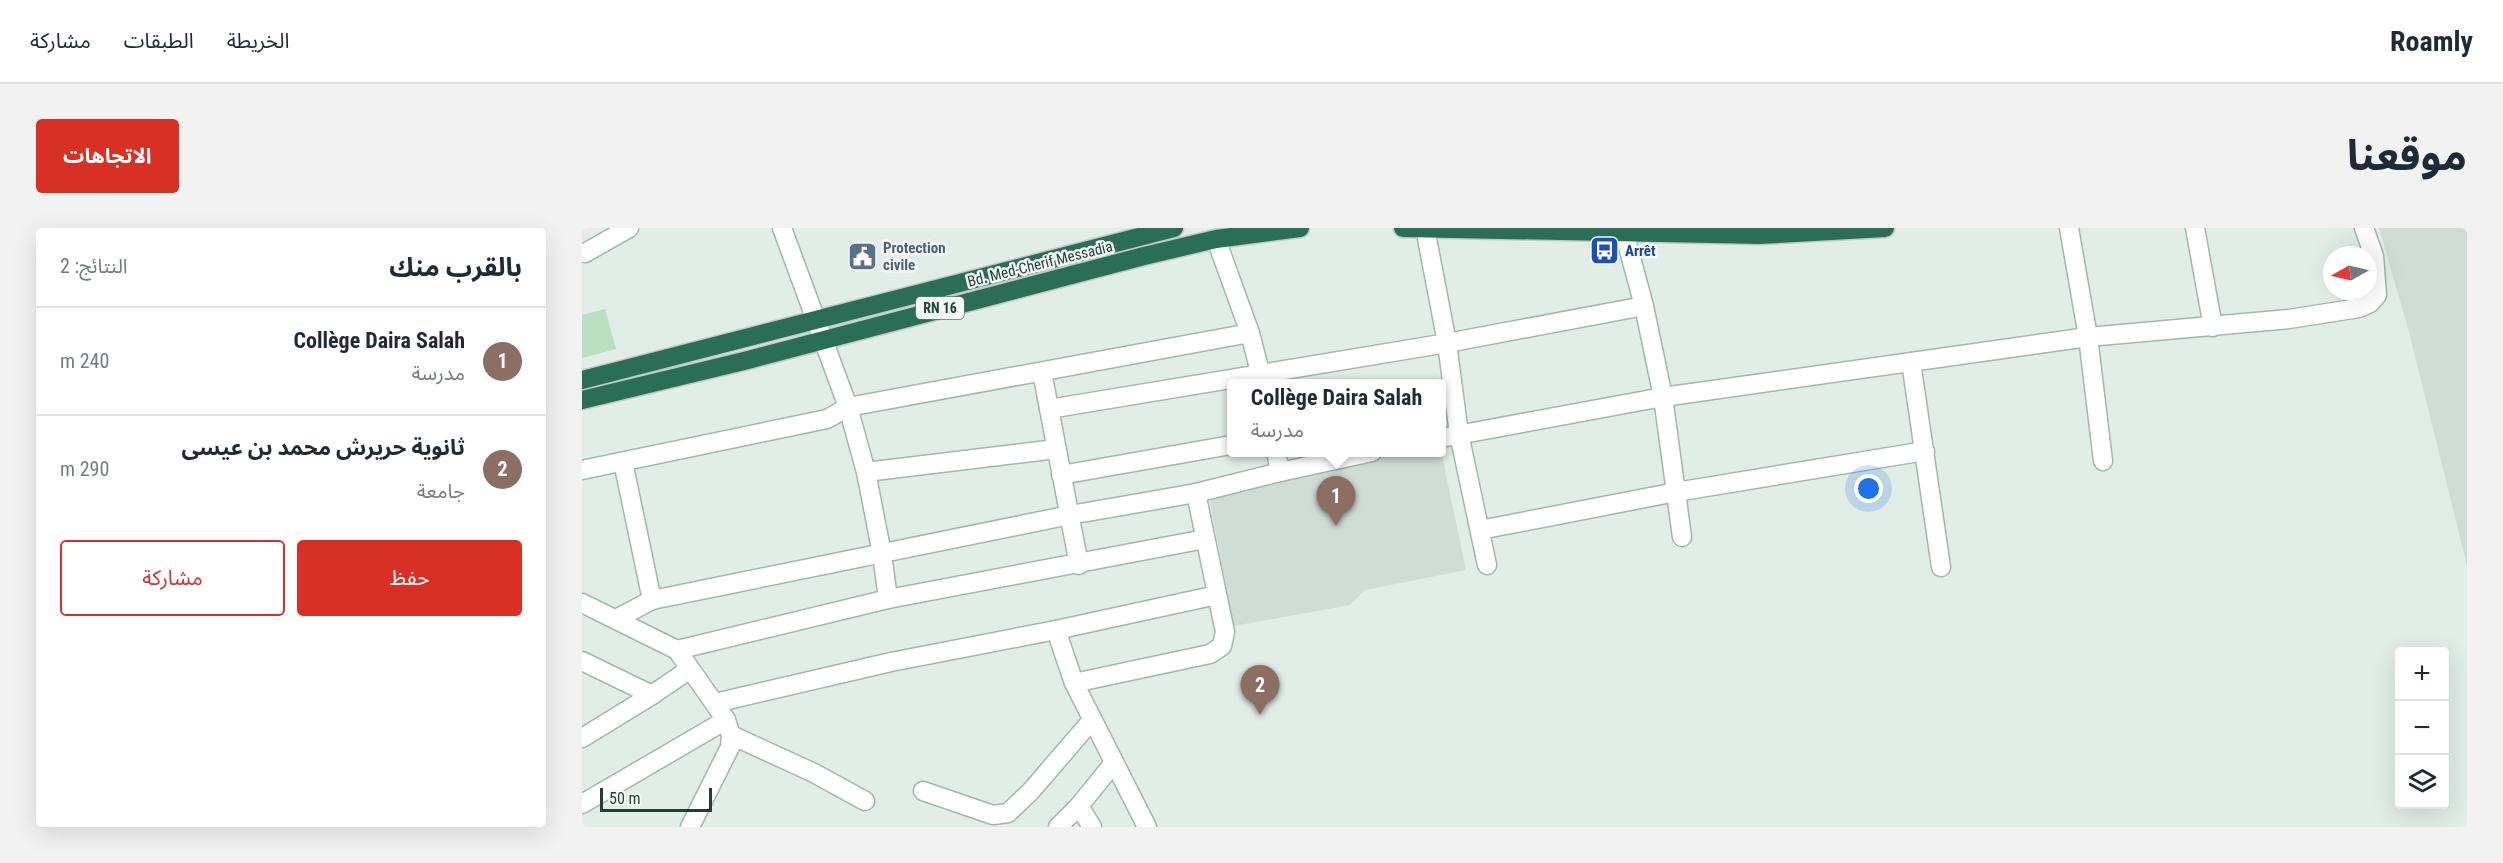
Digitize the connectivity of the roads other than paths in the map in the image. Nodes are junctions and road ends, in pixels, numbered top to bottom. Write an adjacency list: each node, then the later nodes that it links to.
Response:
1 (629, 228): 13 (street)
2 (782, 228): 15 (street)
3 (1174, 228): 15 (highway, Bd. Med-Cherif Messadia / RN 16)
4 (1300, 228): 12 (highway, Bd. Med-Cherif Messadia / RN 16)
5 (1403, 228): 6 (highway)
6 (1425, 228): 11 (highway); 20 (street)
7 (1885, 228): 11 (highway)
8 (2069, 228): 18 (street)
9 (2195, 228): 16 (street)
10 (2364, 228): 16 (street)
11 (1623, 230): 14 (street)
12 (1216, 239): 17 (street); 19 (highway, Bd. Med-Cherif Messadia / RN 16)
13 (585, 253)
14 (1644, 306): 20 (street); 26 (street)
15 (816, 320): 19 (street); 24 (highway, Bd. Med-Cherif Messadia / RN 16)
16 (2213, 327): 18 (street)
17 (1250, 333): 22 (street); 23 (street)
18 (2088, 337): 21 (street); 37 (street)
19 (824, 339): 27 (highway, Bd. Med-Cherif Messadia / RN 16); 28 (street)
20 (1447, 343): 23 (street); 30 (street)
21 (1911, 362): 26 (street); 34 (street)
22 (1042, 372): 28 (street); 29 (street)
23 (1262, 379)
24 (582, 380)
25 (1227, 384): 29 (street)
26 (1663, 397): 30 (street); 43 (street)
27 (582, 400)
28 (848, 407): 38 (street); 40 (street)
29 (1049, 409): 33 (street)
30 (1460, 434): 31 (street); 46 (street)
31 (1446, 437)
32 (1227, 446): 42 (street)
33 (1056, 448): 40 (street); 42 (street)
34 (1925, 451): 43 (street); 52 (street)
35 (1277, 457): 41 (street)
36 (1353, 457): 41 (street)
37 (2103, 461)
38 (623, 462): 39 (street); 55 (street)
39 (582, 470)
40 (866, 472): 49 (street)
41 (1280, 472): 44 (street)
42 (1061, 475): 45 (street)
43 (1676, 492): 46 (street); 47 (street)
44 (1196, 493): 45 (street); 48 (street)
45 (1070, 515): 49 (street); 50 (street)
46 (1480, 530): 51 (street)
47 (1682, 537)
48 (1205, 539): 50 (street); 53 (street)
49 (882, 554): 54 (street); 55 (street)
50 (1079, 565): 54 (street)
51 (1487, 565)
52 (1941, 567)
53 (1217, 595): 58 (street); 62 (street)
54 (888, 599): 59 (street)
55 (652, 600): 57 (street)
56 (582, 603): 57 (street)
57 (618, 618): 59 (street)
58 (1056, 630): 62 (street); 64 (street)
59 (677, 650): 61 (street)
60 (582, 661): 63 (street)
61 (690, 669): 63 (street); 64 (street)
62 (1074, 684): 65 (street)
63 (652, 696): 67 (street)
64 (715, 703): 66 (street)
65 (1092, 720): 68 (street); 69 (street)
66 (729, 727): 70 (street); 71 (street); 73 (street)
67 (582, 738)
68 (1113, 764): 72 (street); 76 (street)
69 (923, 791)
70 (865, 801)
71 (582, 804)
72 (1080, 806): 74 (street); 75 (street)
73 (690, 827)
74 (1058, 827)
75 (1092, 827)
76 (1147, 827)

